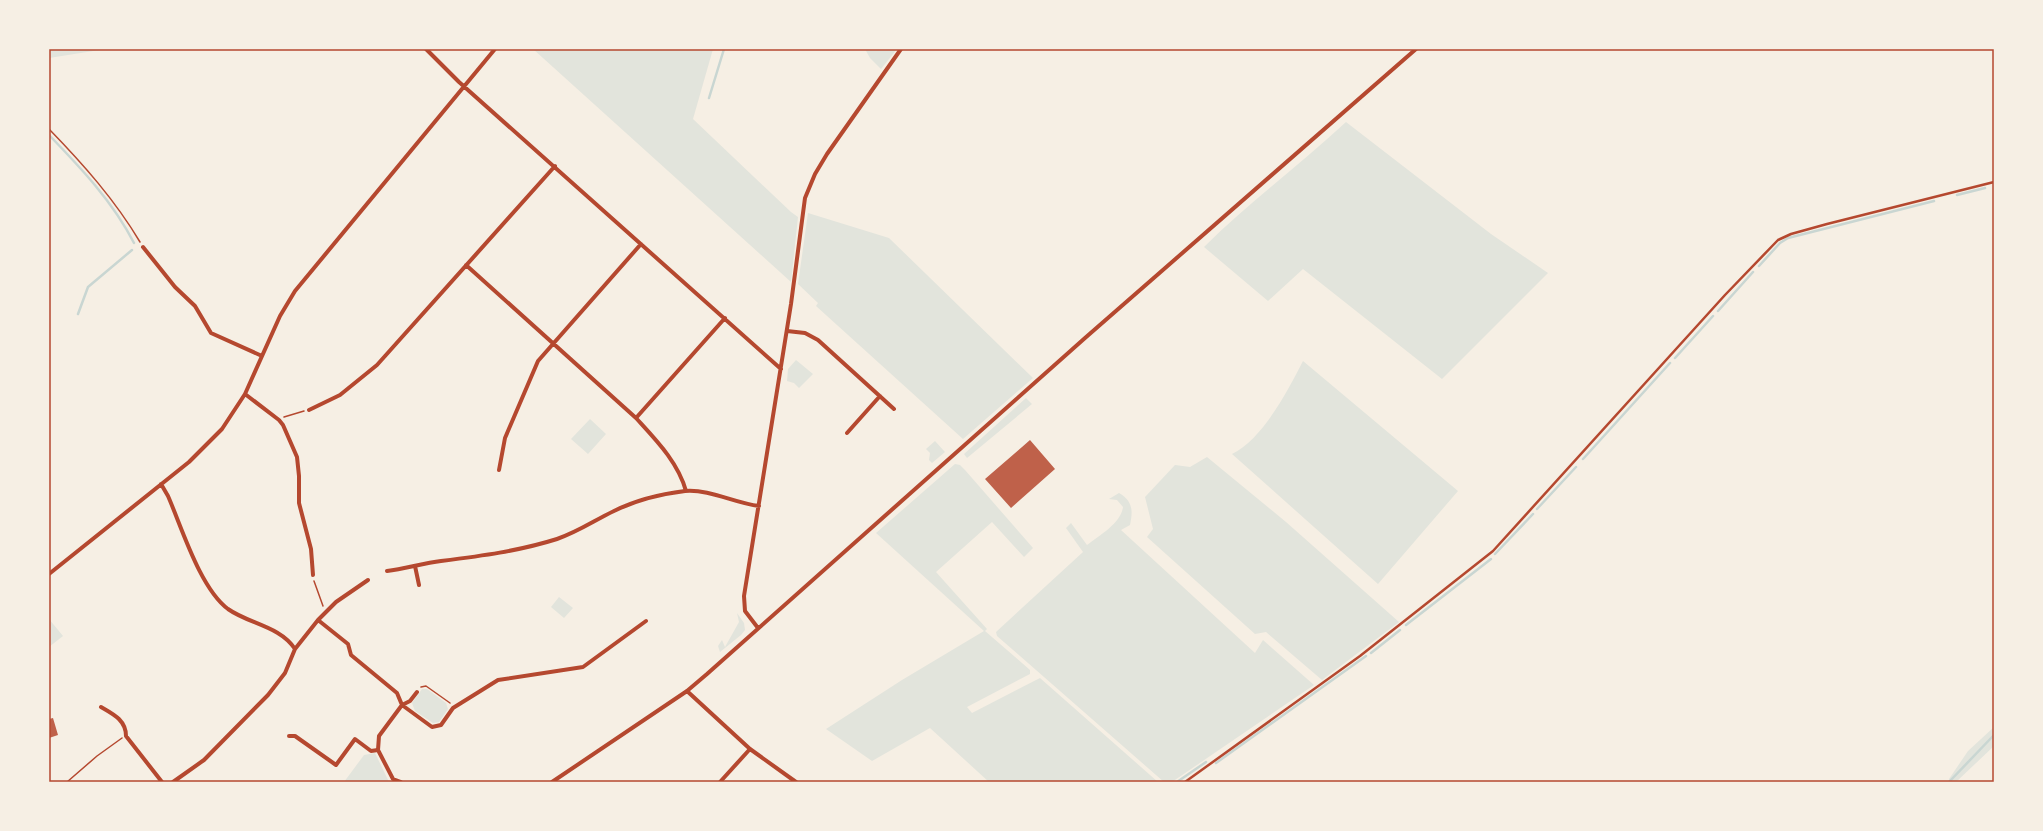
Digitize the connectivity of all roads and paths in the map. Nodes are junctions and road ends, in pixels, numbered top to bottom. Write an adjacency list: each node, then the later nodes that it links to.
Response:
1 (426, 49): 5 (street)
2 (495, 49): 5 (street)
3 (901, 49): 13 (street)
4 (1416, 49): 37 (street)
5 (464, 87): 7 (street); 15 (street)
6 (49, 129): 10 (path)
7 (554, 166): 9 (street); 11 (street)
8 (1994, 182): 55 (lane)
9 (641, 244): 12 (street); 14 (street)
10 (143, 248): 15 (street)
11 (466, 265): 14 (street); 20 (street)
12 (725, 318): 16 (street); 21 (street)
13 (787, 331): 16 (street); 18 (street)
14 (554, 344): 21 (street); 24 (street)
15 (262, 356): 17 (street)
16 (781, 368): 27 (street)
17 (245, 394): 22 (street); 25 (street)
18 (880, 396): 19 (street); 23 (street)
19 (894, 409)
20 (309, 410): 22 (path)
21 (636, 418): 26 (street)
22 (279, 420): 31 (street)
23 (847, 433)
24 (499, 470)
25 (161, 484): 30 (street); 38 (street)
26 (686, 491): 27 (street); 28 (street)
27 (759, 506): 37 (street)
28 (415, 566): 29 (street); 33 (street)
29 (387, 571)
30 (49, 574)
31 (313, 575): 34 (path)
32 (368, 580): 34 (street)
33 (419, 585)
34 (327, 611): 35 (street)
35 (318, 620): 38 (street); 41 (street)
36 (646, 621): 43 (street)
37 (758, 628): 39 (street)
38 (295, 649): 50 (street)
39 (687, 691): 46 (street); 52 (street)
40 (417, 692): 41 (street); 43 (path)
41 (402, 705): 43 (street); 47 (street)
42 (101, 707): 44 (street)
43 (452, 708)
44 (126, 736): 48 (path); 49 (street)
45 (288, 736): 47 (street)
46 (750, 749): 53 (street); 54 (street)
47 (378, 750): 51 (street)
48 (67, 782)
49 (162, 782)
50 (173, 782)
51 (401, 782)
52 (552, 782)
53 (720, 782)
54 (796, 782)
55 (1185, 782)

